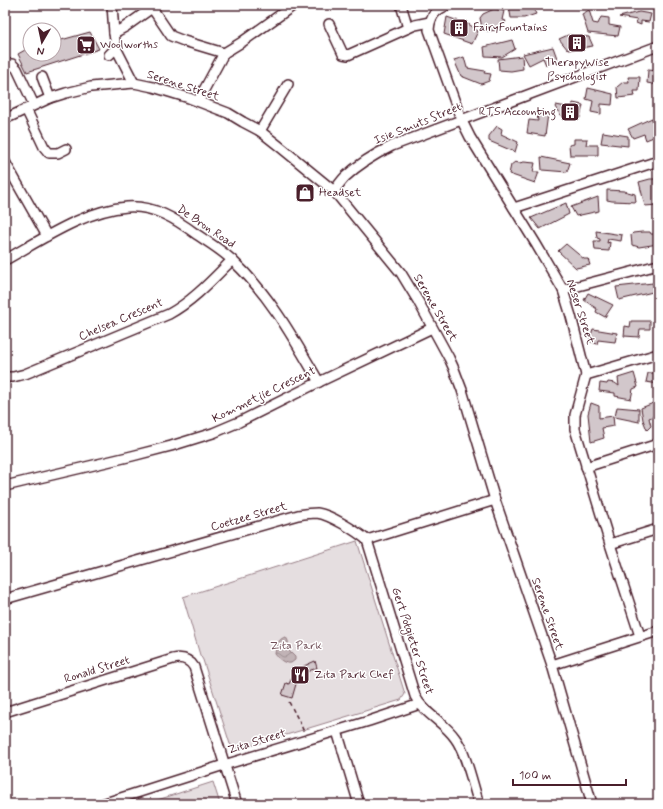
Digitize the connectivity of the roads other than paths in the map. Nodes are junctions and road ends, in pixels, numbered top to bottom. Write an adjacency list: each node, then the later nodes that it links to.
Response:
1 (112, 5): 9 (street)
2 (401, 5): 8 (street)
3 (448, 5): 6 (street)
4 (154, 6): 9 (street); 12 (street)
5 (292, 6): 12 (street)
6 (432, 18): 8 (street); 22 (street, Neser Street)
7 (329, 24): 8 (street)
8 (408, 28)
9 (114, 33): 11 (street)
10 (658, 46): 22 (street, Isie Smuts Street)
11 (116, 48): 13 (street); 16 (street)
12 (224, 53): 19 (street)
13 (109, 55)
14 (5, 64): 20 (street)
15 (42, 77): 18 (street)
16 (134, 83): 18 (street, Serene Street); 19 (street, Serene Street)
17 (288, 84): 23 (street)
18 (50, 98): 20 (street, Serene Street)
19 (198, 101): 23 (street, Serene Street)
20 (30, 107): 21 (street, Serene Street); 24 (street)
21 (5, 119)
22 (461, 119): 27 (street, Isie Smuts Street); 28 (street, Neser Street)
23 (260, 131): 27 (street, Serene Street)
24 (66, 149)
25 (658, 161): 28 (street)
26 (5, 162): 29 (street)
27 (334, 191): 34 (street, Serene Street)
28 (514, 208): 33 (street, Neser Street)
29 (47, 236): 30 (street, De Bron Road); 31 (street, De Bron Road)
30 (5, 260)
31 (232, 260): 37 (street, Chelsea Crescent); 38 (street, De Bron Road)
32 (658, 265): 33 (street)
33 (563, 290): 36 (street, Neser Street)
34 (432, 328): 38 (street, Kommetjie Crescent); 42 (street, Serene Street)
35 (658, 354): 36 (street)
36 (586, 375): 40 (street)
37 (5, 377)
38 (319, 382): 41 (street, Kommetjie Crescent)
39 (658, 444): 40 (street)
40 (586, 467): 45 (street)
41 (5, 486)
42 (495, 500): 44 (street); 49 (street, Serene Street)
43 (658, 529): 45 (street)
44 (367, 540): 46 (street, Coetzee Street); 50 (street, Gert Potgieter Street)
45 (610, 544): 48 (street)
46 (5, 600)
47 (658, 631): 48 (street)
48 (640, 636): 49 (street)
49 (552, 665): 58 (street, Serene Street)
50 (420, 704): 52 (street, Zita Street); 57 (street, Gert Potgieter Street)
51 (5, 712): 53 (street, Ronald Street)
52 (337, 731): 53 (street, Zita Street); 54 (street)
53 (224, 765): 55 (street, Zita Street); 56 (street)
54 (358, 801)
55 (102, 804)
56 (237, 804)
57 (479, 804)
58 (592, 804)

